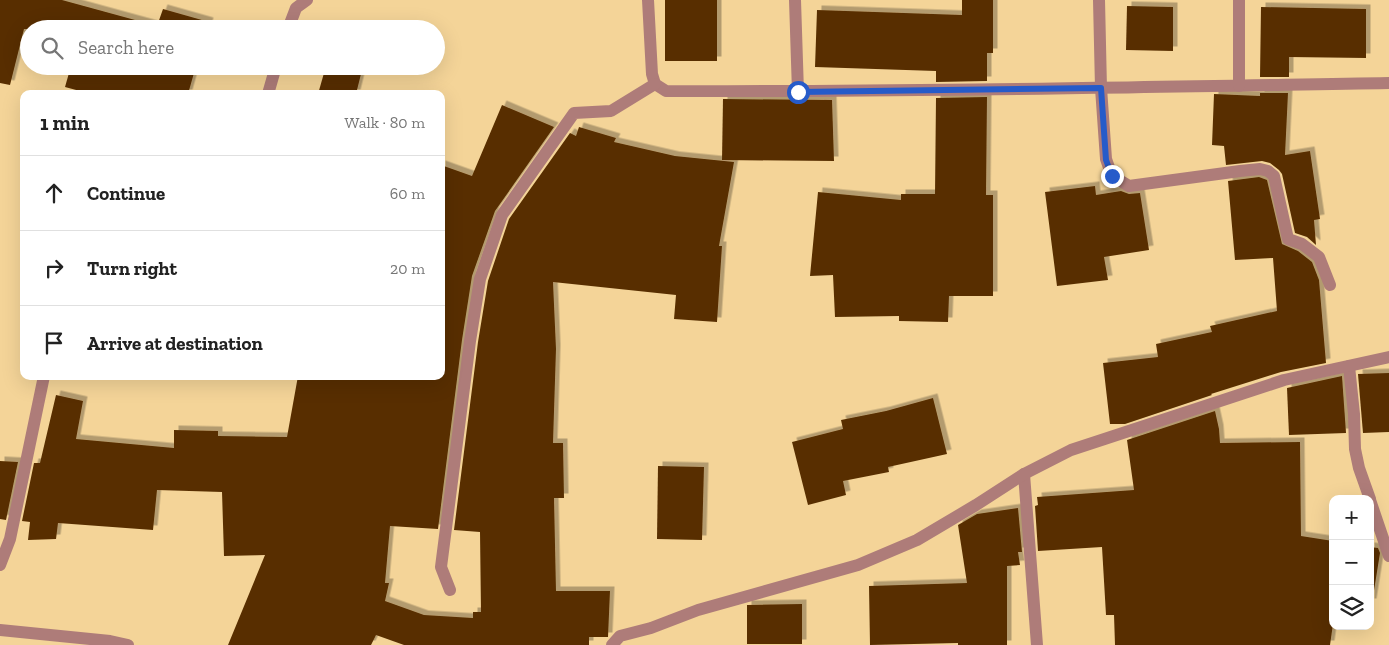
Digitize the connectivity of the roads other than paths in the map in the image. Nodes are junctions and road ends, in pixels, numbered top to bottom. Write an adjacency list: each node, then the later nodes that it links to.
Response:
1 (307, 0): 6 (street)
2 (648, 0): 9 (street)
3 (794, 0): 13 (street)
4 (1099, 0): 11 (street)
5 (1239, 0): 10 (street)
6 (291, 20)
7 (273, 75): 12 (street)
8 (1389, 83): 10 (street)
9 (655, 84): 13 (street); 23 (street)
10 (1239, 86): 11 (street)
11 (1101, 88): 13 (street); 14 (street)
12 (269, 90)
13 (798, 92)
14 (1330, 285)
15 (1389, 357): 16 (street)
16 (1349, 366): 18 (street); 19 (street)
17 (43, 380): 22 (street)
18 (1024, 474): 26 (street); 27 (street)
19 (1369, 495)
20 (1374, 511): 21 (street)
21 (1389, 556)
22 (0, 565)
23 (450, 590)
24 (0, 630): 25 (street)
25 (128, 645)
26 (612, 645)
27 (1036, 645)

